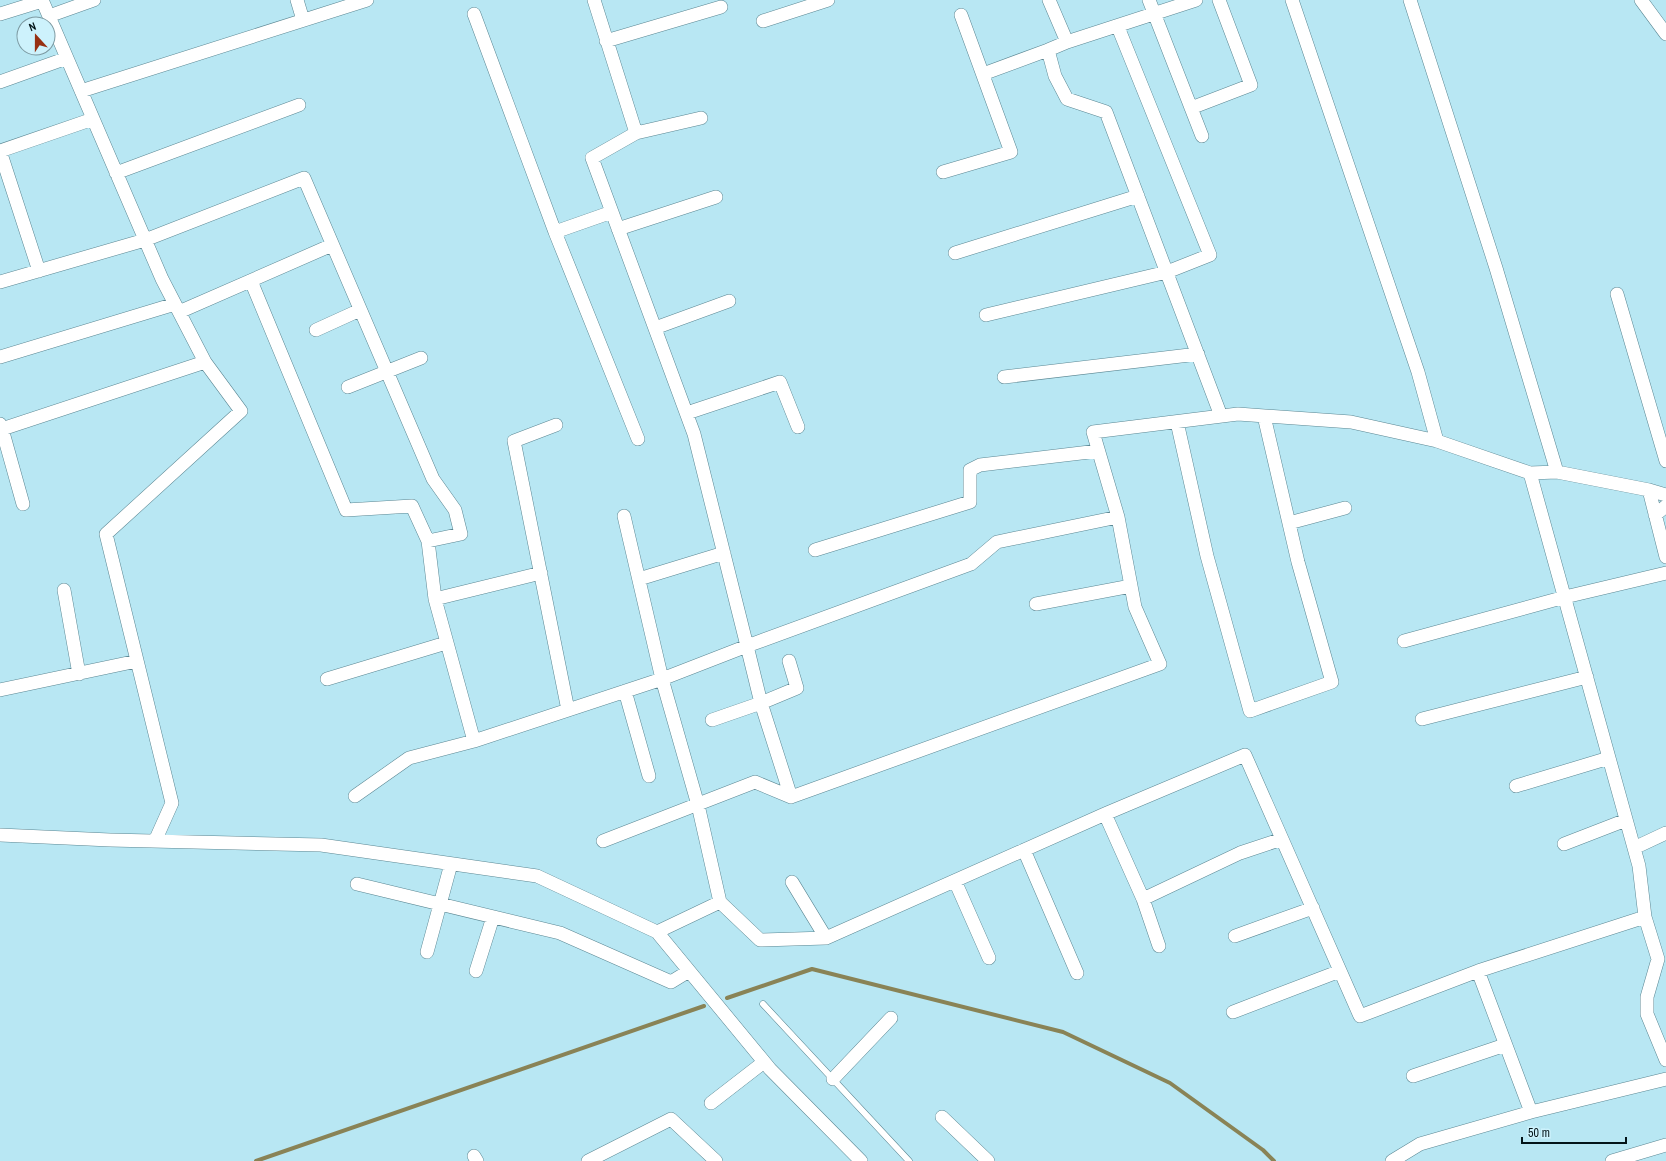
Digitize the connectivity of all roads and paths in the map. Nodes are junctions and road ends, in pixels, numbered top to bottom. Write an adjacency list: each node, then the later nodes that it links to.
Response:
1 (94, 0): 18 (street)
2 (297, 0): 20 (street)
3 (367, 0): 20 (street)
4 (594, 0): 25 (street)
5 (828, 0): 21 (street)
6 (1049, 0): 26 (street)
7 (1149, 0): 17 (street)
8 (1196, 0): 17 (street)
9 (1219, 0): 33 (street)
10 (1292, 0): 75 (street)
11 (1410, 0): 78 (street)
12 (1641, 0): 24 (street)
13 (42, 1): 15 (street); 18 (street)
14 (721, 7): 25 (street)
15 (0, 14)
16 (474, 14): 45 (street)
17 (1155, 14): 22 (street); 33 (street)
18 (49, 16)
19 (961, 16): 29 (street)
20 (303, 20): 31 (street)
21 (763, 22)
22 (1118, 27): 26 (street); 50 (street)
23 (56, 32): 28 (street)
24 (1666, 34)
25 (606, 40): 36 (street)
26 (1067, 42): 27 (street)
27 (1048, 50): 29 (street); 41 (street)
28 (67, 58): 30 (street); 31 (street)
29 (983, 74): 39 (street)
30 (0, 82)
31 (81, 91): 35 (street)
32 (299, 105): 40 (street)
33 (1191, 108): 37 (street)
34 (700, 118): 36 (street)
35 (93, 119): 38 (street); 40 (street)
36 (636, 133): 43 (street)
37 (1202, 136)
38 (0, 151): 49 (street)
39 (943, 172)
40 (116, 173): 46 (street)
41 (1138, 196): 48 (street); 50 (street)
42 (716, 197): 44 (street)
43 (612, 212): 44 (street); 45 (street)
44 (618, 229): 58 (street)
45 (556, 232): 74 (street)
46 (145, 240): 47 (street); 49 (street); 55 (street)
47 (332, 245): 51 (street); 56 (street)
48 (954, 253)
49 (39, 271): 52 (street)
50 (1167, 272): 57 (street); 60 (street)
51 (251, 281): 55 (street); 89 (street)
52 (0, 282)
53 (1617, 294): 77 (street)
54 (729, 300): 58 (street)
55 (177, 308): 61 (street); 63 (street)
56 (360, 310): 59 (street); 64 (street)
57 (986, 315)
58 (655, 328): 67 (street)
59 (316, 330)
60 (1198, 354): 65 (street); 68 (street)
61 (0, 357)
62 (421, 358): 64 (street)
63 (205, 362): 72 (street); 104 (street)
64 (386, 372): 66 (street); 89 (street)
65 (1004, 377)
66 (348, 387)
67 (687, 413): 73 (street); 91 (street)
68 (1221, 416): 69 (street); 70 (street)
69 (1264, 416): 75 (street); 88 (street)
70 (1177, 422): 76 (street); 88 (street)
71 (556, 425): 94 (street)
72 (1, 428): 82 (street)
73 (798, 428)
74 (638, 439)
75 (1437, 441): 79 (street)
76 (1098, 451): 87 (street); 90 (street)
77 (1666, 460)
78 (1551, 472): 79 (street); 80 (street)
79 (1530, 473): 98 (street)
80 (1648, 490): 81 (street); 85 (street)
81 (1666, 495)
82 (23, 504)
83 (1666, 506): 85 (street)
84 (1345, 508): 88 (street)
85 (1655, 514): 92 (street)
86 (624, 516): 95 (street)
87 (1118, 517): 96 (street); 103 (street)
88 (1289, 523)
89 (428, 541): 99 (street)
90 (816, 550)
91 (724, 553): 95 (street); 103 (street)
92 (1666, 557)
93 (1666, 572): 98 (street)
94 (541, 573): 99 (street); 113 (street)
95 (639, 579): 109 (street)
96 (1131, 586): 100 (street); 121 (street)
97 (64, 590): 106 (street)
98 (1566, 597): 101 (street); 107 (street)
99 (434, 599): 102 (street)
100 (1036, 604)
101 (1404, 641)
102 (446, 643): 108 (street); 116 (street)
103 (747, 646): 109 (street); 112 (street)
104 (137, 661): 106 (street); 128 (street)
105 (789, 661): 112 (street)
106 (79, 674): 110 (street)
107 (1587, 677): 114 (street); 117 (street)
108 (327, 679)
109 (662, 679): 111 (street); 122 (street)
110 (0, 690)
111 (625, 691): 113 (street); 118 (street)
112 (761, 703): 115 (street); 121 (street)
113 (568, 710): 116 (street)
114 (1422, 718)
115 (712, 720)
116 (474, 741): 120 (street)
117 (1609, 758): 119 (street); 124 (street)
118 (649, 776)
119 (1516, 786)
120 (355, 796)
121 (791, 797): 122 (street)
122 (698, 805): 129 (street); 138 (street)
123 (1105, 814): 127 (street); 132 (street); 137 (street)
124 (1626, 820): 130 (street); 131 (street)
125 (1666, 833): 131 (street)
126 (0, 835): 128 (street)
127 (1282, 839): 137 (street); 140 (street)
128 (156, 841): 133 (street)
129 (603, 841)
130 (1564, 844)
131 (1634, 848): 142 (street)
132 (1024, 850): 134 (street); 153 (street)
133 (451, 864): 139 (street); 143 (street)
134 (955, 881): 145 (street); 148 (street)
135 (792, 882): 145 (street)
136 (357, 884): 139 (street)
137 (1143, 899): 146 (street)
138 (720, 902): 143 (street); 145 (street)
139 (440, 904): 141 (street); 147 (street)
140 (1313, 908): 144 (street); 151 (street)
141 (493, 917): 149 (street); 150 (street)
142 (1645, 917): 152 (street); 158 (street)
143 (657, 932): 150 (street)
144 (1235, 936)
145 (826, 938)
146 (1159, 946)
147 (427, 952)
148 (989, 958)
149 (476, 971)
150 (689, 971): 159 (street)
151 (1340, 971): 152 (street); 155 (street)
152 (1478, 971): 157 (street)
153 (1077, 973)
154 (763, 1004): 161 (lane)
155 (1233, 1012)
156 (891, 1018): 161 (street)
157 (1506, 1045): 160 (street); 164 (street)
158 (1666, 1060)
159 (764, 1062): 163 (street); 169 (street)
160 (1413, 1076)
161 (833, 1079): 170 (lane)
162 (1666, 1079): 164 (street)
163 (711, 1103)
164 (1531, 1112): 172 (street)
165 (942, 1117): 171 (street)
166 (1666, 1145): 173 (street)
167 (588, 1161): 168 (street)
168 (716, 1161)
169 (861, 1161)
170 (909, 1161)
171 (988, 1161)
172 (1392, 1161)
173 (1614, 1161)

